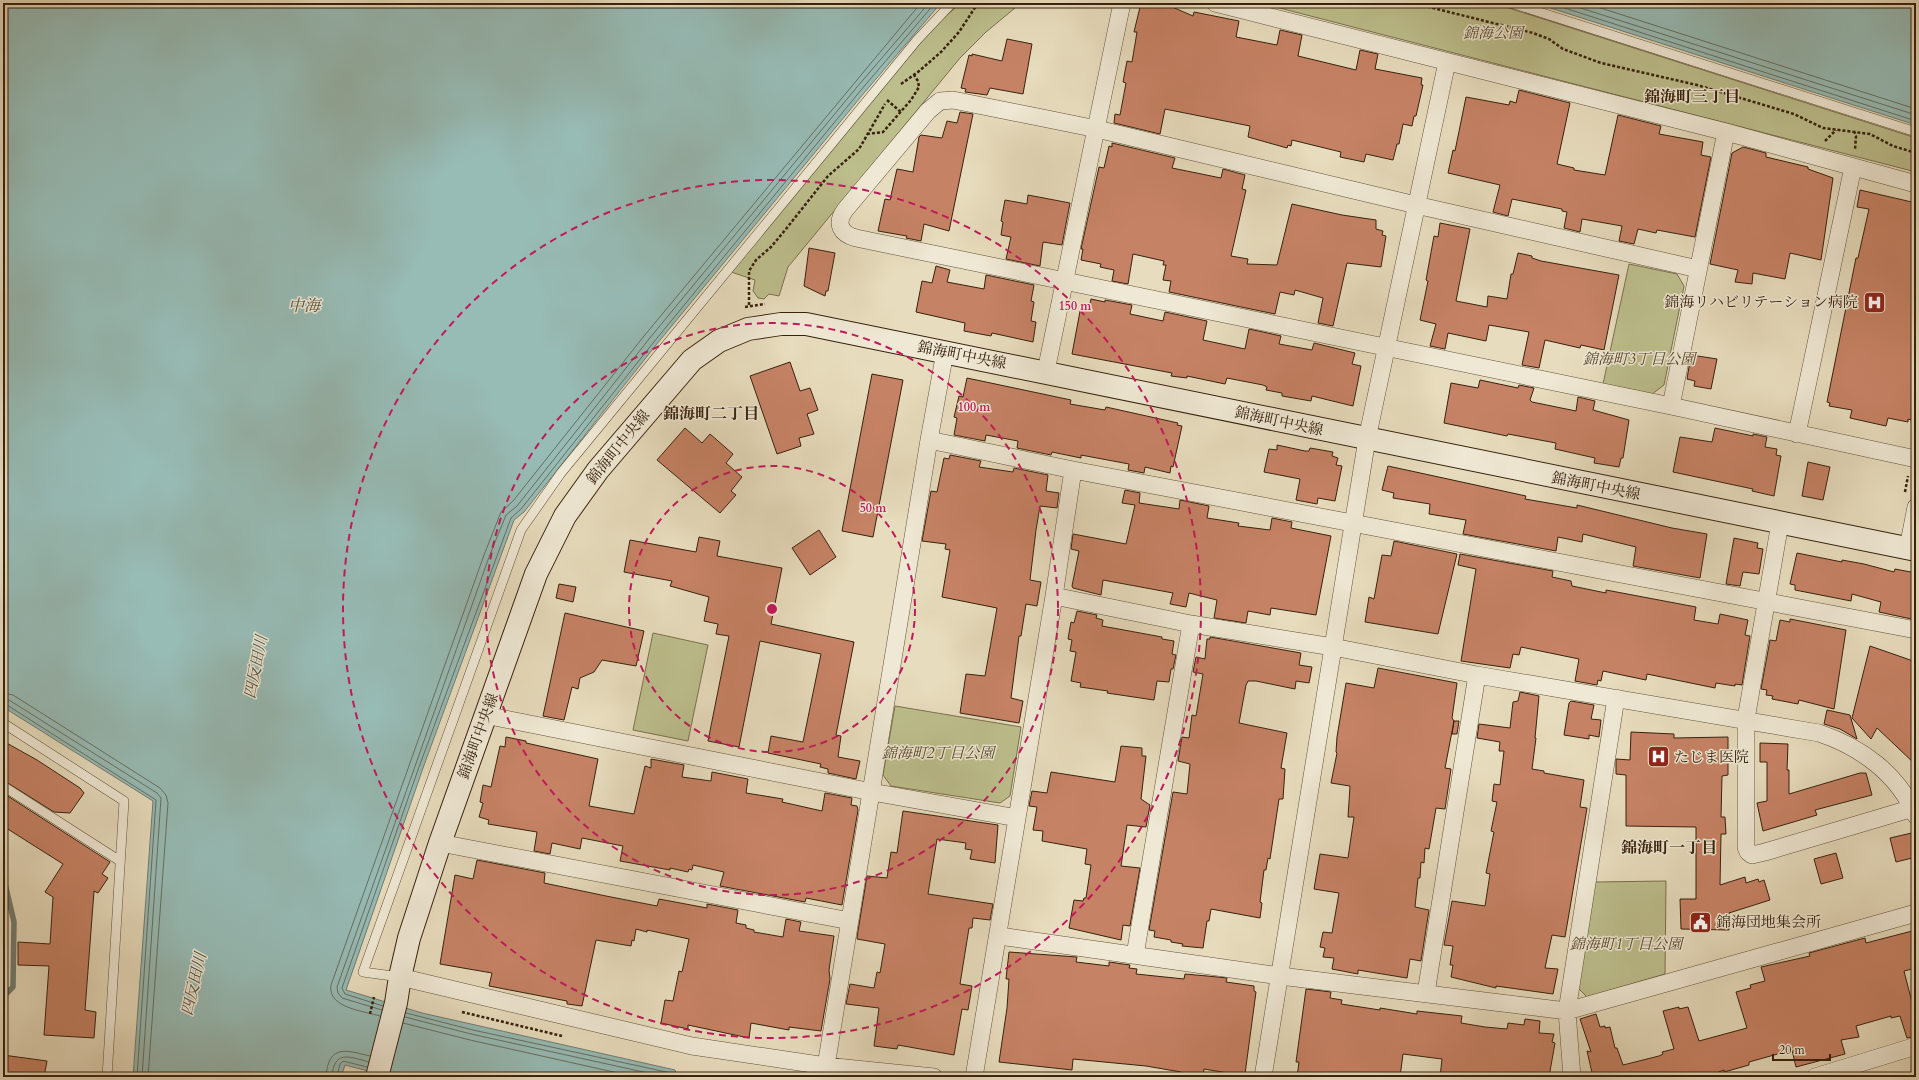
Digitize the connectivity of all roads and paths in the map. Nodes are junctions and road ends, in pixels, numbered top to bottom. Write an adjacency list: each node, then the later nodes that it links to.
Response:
1 (952, 3): 58 (lane)
2 (978, 3): 8 (path)
3 (1122, 3): 11 (street)
4 (1215, 3): 7 (street)
5 (1413, 3): 15 (path)
6 (1512, 3): 13 (lane)
7 (1447, 62): 12 (street); 18 (street)
8 (914, 75): 9 (path); 14 (path)
9 (898, 88)
10 (892, 94): 14 (path)
11 (1097, 129): 18 (street); 20 (street); 20 (street)
12 (1726, 132): 16 (street); 19 (street)
13 (1916, 132)
14 (867, 134): 22 (path)
15 (1916, 153)
16 (1853, 167): 17 (street); 28 (street)
17 (1916, 184)
18 (1416, 206): 19 (street); 24 (street)
19 (1698, 269): 27 (street)
20 (1064, 281): 24 (street); 26 (street)
21 (768, 304): 22 (path)
22 (749, 306): 23 (path)
23 (741, 309)
24 (1387, 349): 27 (street); 29 (street)
25 (945, 352): 26 (street, 錦海町中央線); 30 (street); 44 (street, 錦海町中央線)
26 (1046, 371): 29 (street, 錦海町中央線)
27 (1671, 406): 28 (street)
28 (1798, 434): 31 (street)
29 (1367, 439): 34 (street); 35 (street, 錦海町中央線)
30 (929, 440): 32 (street); 48 (street)
31 (1916, 459)
32 (1073, 470): 34 (street); 37 (street)
33 (1916, 508): 36 (street)
34 (1354, 522): 38 (street); 41 (street)
35 (1780, 523): 36 (street, 錦海町中央線); 38 (street)
36 (1912, 549)
37 (1054, 596): 39 (street); 50 (street)
38 (1766, 600): 40 (street); 45 (street)
39 (1191, 624): 41 (street); 56 (street)
40 (1916, 630)
41 (1333, 647): 42 (street); 57 (street)
42 (1477, 675): 43 (street); 59 (street)
43 (1616, 698): 45 (street); 60 (street)
44 (485, 714): 48 (street); 51 (street, 錦海町中央線)
45 (1746, 719): 49 (street); 49 (street)
46 (3, 723): 52 (lane)
47 (3, 786): 52 (lane)
48 (872, 792): 50 (street); 54 (street)
49 (1914, 812)
50 (1017, 818): 55 (street)
51 (440, 843): 54 (street); 58 (street, 錦海町中央線)
52 (120, 861): 63 (lane)
53 (1916, 913): 60 (street)
54 (850, 921): 62 (street)
55 (999, 936): 56 (street); 66 (street)
56 (1135, 955): 57 (street)
57 (1280, 976): 59 (street); 67 (street)
58 (400, 977): 62 (street); 64 (street, 錦海町中央線)
59 (1426, 993): 60 (street)
60 (1567, 1011): 68 (street)
61 (1916, 1046): 69 (street)
62 (826, 1066): 65 (street)
63 (107, 1077)
64 (377, 1077)
65 (934, 1077)
66 (974, 1077)
67 (1263, 1077)
68 (1572, 1077)
69 (1816, 1077)

